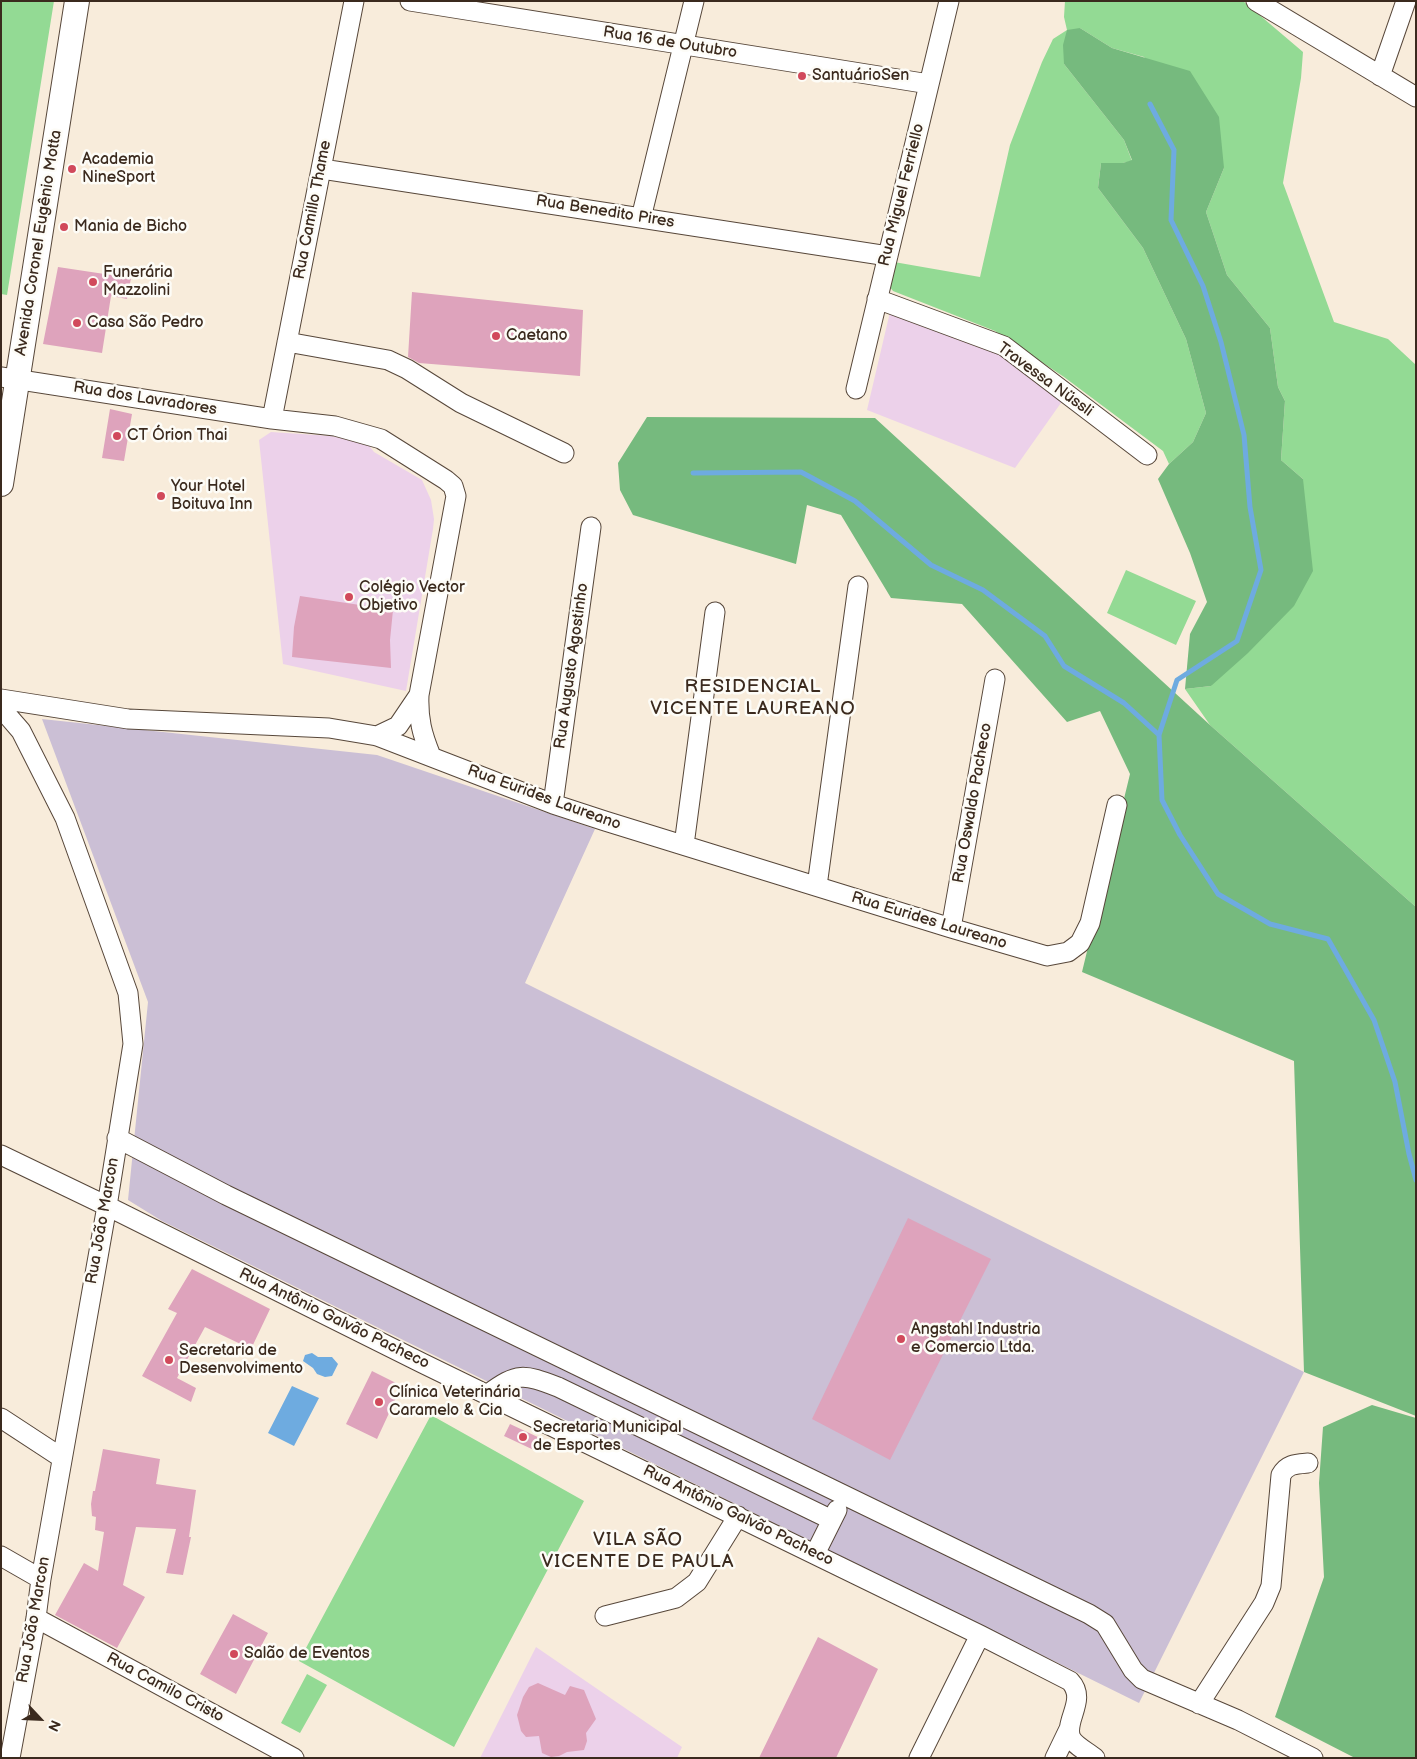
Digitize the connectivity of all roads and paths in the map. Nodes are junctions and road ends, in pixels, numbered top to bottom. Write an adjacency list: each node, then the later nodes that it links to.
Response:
1 (77, 1): 17 (main road, Avenida Coronel Eugênio Motta)
2 (354, 1): 12 (street, Rua Camillo Thame)
3 (410, 1): 8 (street, Rua 16 de Outubro)
4 (694, 1): 8 (street)
5 (949, 1): 10 (street, Rua Miguel Ferriello)
6 (1256, 1): 9 (street)
7 (1406, 1): 9 (street)
8 (684, 45): 10 (street, Rua 16 de Outubro); 13 (street)
9 (1380, 76): 11 (street)
10 (929, 84): 14 (street, Rua Miguel Ferriello)
11 (1416, 97)
12 (322, 168): 13 (street, Rua Benedito Pires); 16 (street, Rua Camillo Thame)
13 (640, 218): 14 (street, Rua Benedito Pires)
14 (888, 256): 15 (street, Rua Miguel Ferriello)
15 (877, 299): 18 (street, Rua Miguel Ferriello); 21 (street, Travessa Nüssli)
16 (287, 342): 19 (street, Rua Camillo Thame); 20 (street)
17 (9, 378): 19 (street, Rua dos Lavradores); 22 (main road, Avenida Coronel Eugênio Motta)
18 (856, 390)
19 (272, 419): 27 (street, Rua dos Lavradores)
20 (564, 453)
21 (1147, 455)
22 (1, 484)
23 (591, 528): 32 (street, Rua Augusto Agostinho)
24 (858, 586): 35 (street)
25 (715, 612): 34 (street)
26 (995, 679): 36 (street, Rua Oswaldo Pacheco)
27 (419, 695): 30 (street); 31 (street)
28 (1, 699): 30 (street, Rua Eurides Laureano)
29 (1, 708): 37 (street, Rua João Marcon)
30 (376, 736): 31 (street, Rua Eurides Laureano)
31 (431, 756): 32 (street, Rua Eurides Laureano)
32 (553, 804): 34 (street, Rua Eurides Laureano)
33 (1117, 805): 36 (street, Rua Eurides Laureano)
34 (684, 845): 35 (street, Rua Eurides Laureano)
35 (817, 886): 36 (street, Rua Eurides Laureano)
36 (951, 928)
37 (117, 1138): 39 (street, Rua João Marcon); 44 (street)
38 (1, 1155): 39 (street, Rua Antônio Galvão Pacheco)
39 (108, 1206): 40 (street, Rua Antônio Galvão Pacheco); 42 (street, Rua João Marcon)
40 (488, 1394): 45 (street, Rua Antônio Galvão Pacheco); 46 (street)
41 (1, 1418): 42 (street)
42 (62, 1458): 49 (street, Rua João Marcon)
43 (1308, 1463): 53 (street)
44 (844, 1495): 46 (street); 53 (street)
45 (738, 1516): 47 (street, Rua Antônio Galvão Pacheco); 50 (street)
46 (832, 1520): 47 (street)
47 (815, 1554): 52 (street, Rua Antônio Galvão Pacheco)
48 (1, 1556): 49 (street)
49 (41, 1579): 51 (street, Rua João Marcon)
50 (605, 1616)
51 (36, 1618): 55 (street, Rua João Marcon); 56 (street, Rua Camilo Cristo)
52 (980, 1635): 54 (street, Rua Antônio Galvão Pacheco); 57 (street)
53 (1200, 1704): 60 (street)
54 (1069, 1729): 58 (street, Rua Antônio Galvão Pacheco); 59 (street)
55 (8, 1745)
56 (294, 1758)
57 (919, 1758)
58 (1055, 1758)
59 (1095, 1758)
60 (1313, 1758)

